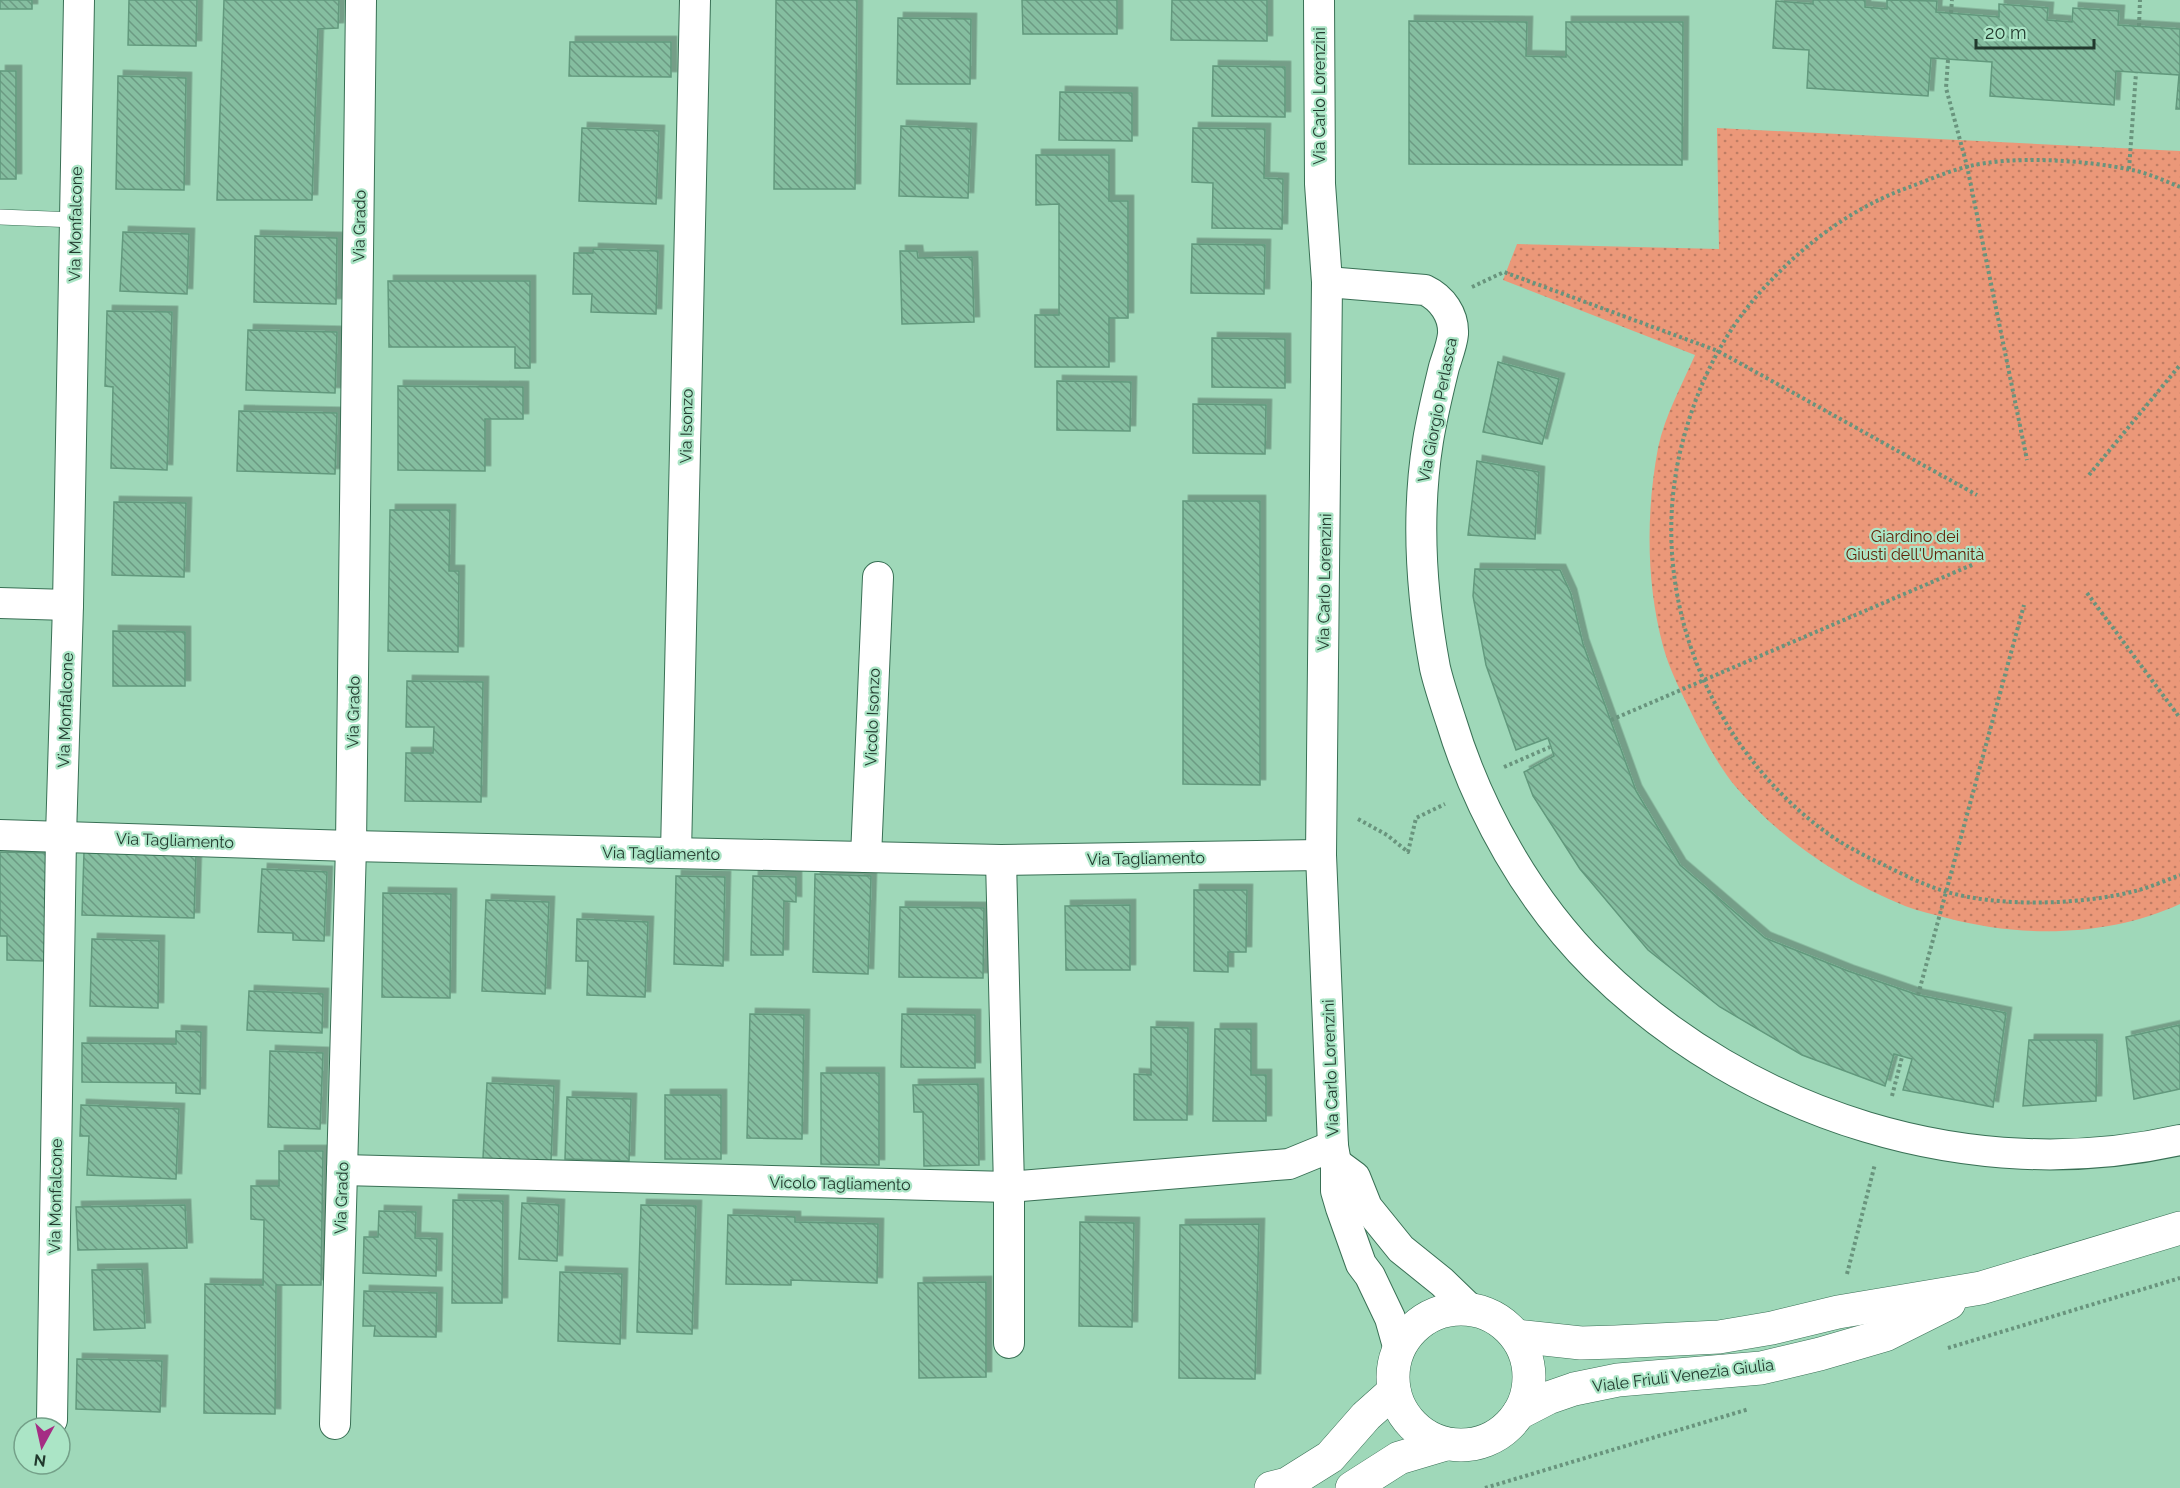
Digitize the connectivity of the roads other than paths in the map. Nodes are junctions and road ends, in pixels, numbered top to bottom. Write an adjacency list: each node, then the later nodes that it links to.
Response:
1 (79, 0): 6 (street, Via Monfalcone)
2 (361, 0): 13 (street, Via Grado)
3 (695, 0): 14 (street, Via Isonzo)
4 (1319, 0): 7 (street, Via Carlo Lorenzini)
5 (0, 217): 6 (lane)
6 (75, 220): 10 (street, Via Monfalcone)
7 (1327, 282): 15 (street, Via Carlo Lorenzini); 18 (street, Via Giorgio Perlasca)
8 (878, 577): 16 (street, Vicolo Isonzo)
9 (0, 603): 10 (street)
10 (68, 605): 12 (street, Via Monfalcone)
11 (0, 835): 12 (street, Via Tagliamento)
12 (61, 836): 13 (street, Via Tagliamento); 30 (street, Via Monfalcone)
13 (351, 846): 14 (street, Via Tagliamento); 20 (street, Via Grado)
14 (676, 853): 16 (street, Via Tagliamento)
15 (1321, 855): 17 (street, Via Tagliamento); 19 (street, Via Carlo Lorenzini)
16 (866, 857): 17 (street, Via Tagliamento)
17 (1001, 860): 21 (street)
18 (2180, 1140)
19 (1334, 1155): 21 (street, Vicolo Tagliamento); 24 (street); 27 (street, Via Carlo Lorenzini)
20 (342, 1170): 21 (street, Vicolo Tagliamento); 31 (street, Via Grado)
21 (1009, 1187): 26 (street)
22 (2180, 1228): 23 (street, Viale Friuli Venezia Giulia)
23 (1982, 1287): 25 (street, Viale Friuli Venezia Giulia); 29 (street, Viale Friuli Venezia Giulia)
24 (1471, 1310): 25 (street); 27 (street)
25 (1515, 1336): 29 (street)
26 (1009, 1343)
27 (1399, 1350): 28 (street)
28 (1394, 1391): 32 (street); 33 (street)
29 (1519, 1413): 32 (street)
30 (52, 1416)
31 (335, 1424)
32 (1446, 1444): 34 (street)
33 (1271, 1488)
34 (1352, 1488)

